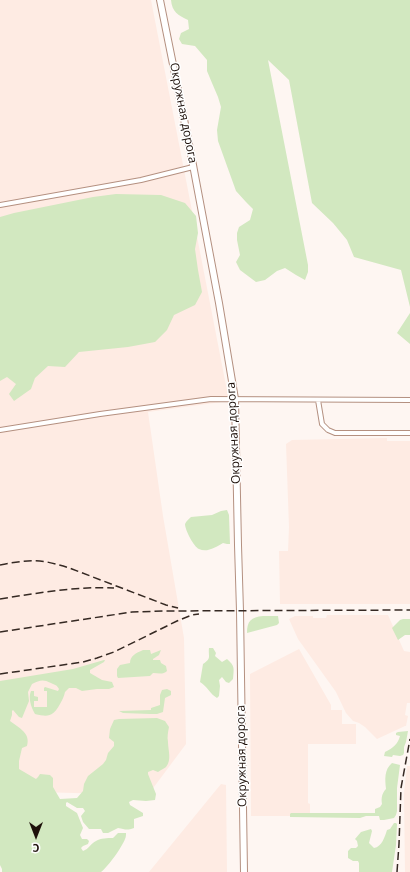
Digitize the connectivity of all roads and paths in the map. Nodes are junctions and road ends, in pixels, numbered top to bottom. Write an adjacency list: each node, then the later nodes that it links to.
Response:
1 (160, 0): 2 (main road, Окружная дорога)
2 (193, 167): 3 (street); 4 (main road, Окружная дорога)
3 (0, 205)
4 (235, 399): 5 (street); 7 (street); 9 (main road, Окружная дорога)
5 (318, 400): 6 (street); 8 (street)
6 (410, 400)
7 (0, 430)
8 (410, 433)
9 (244, 872)

